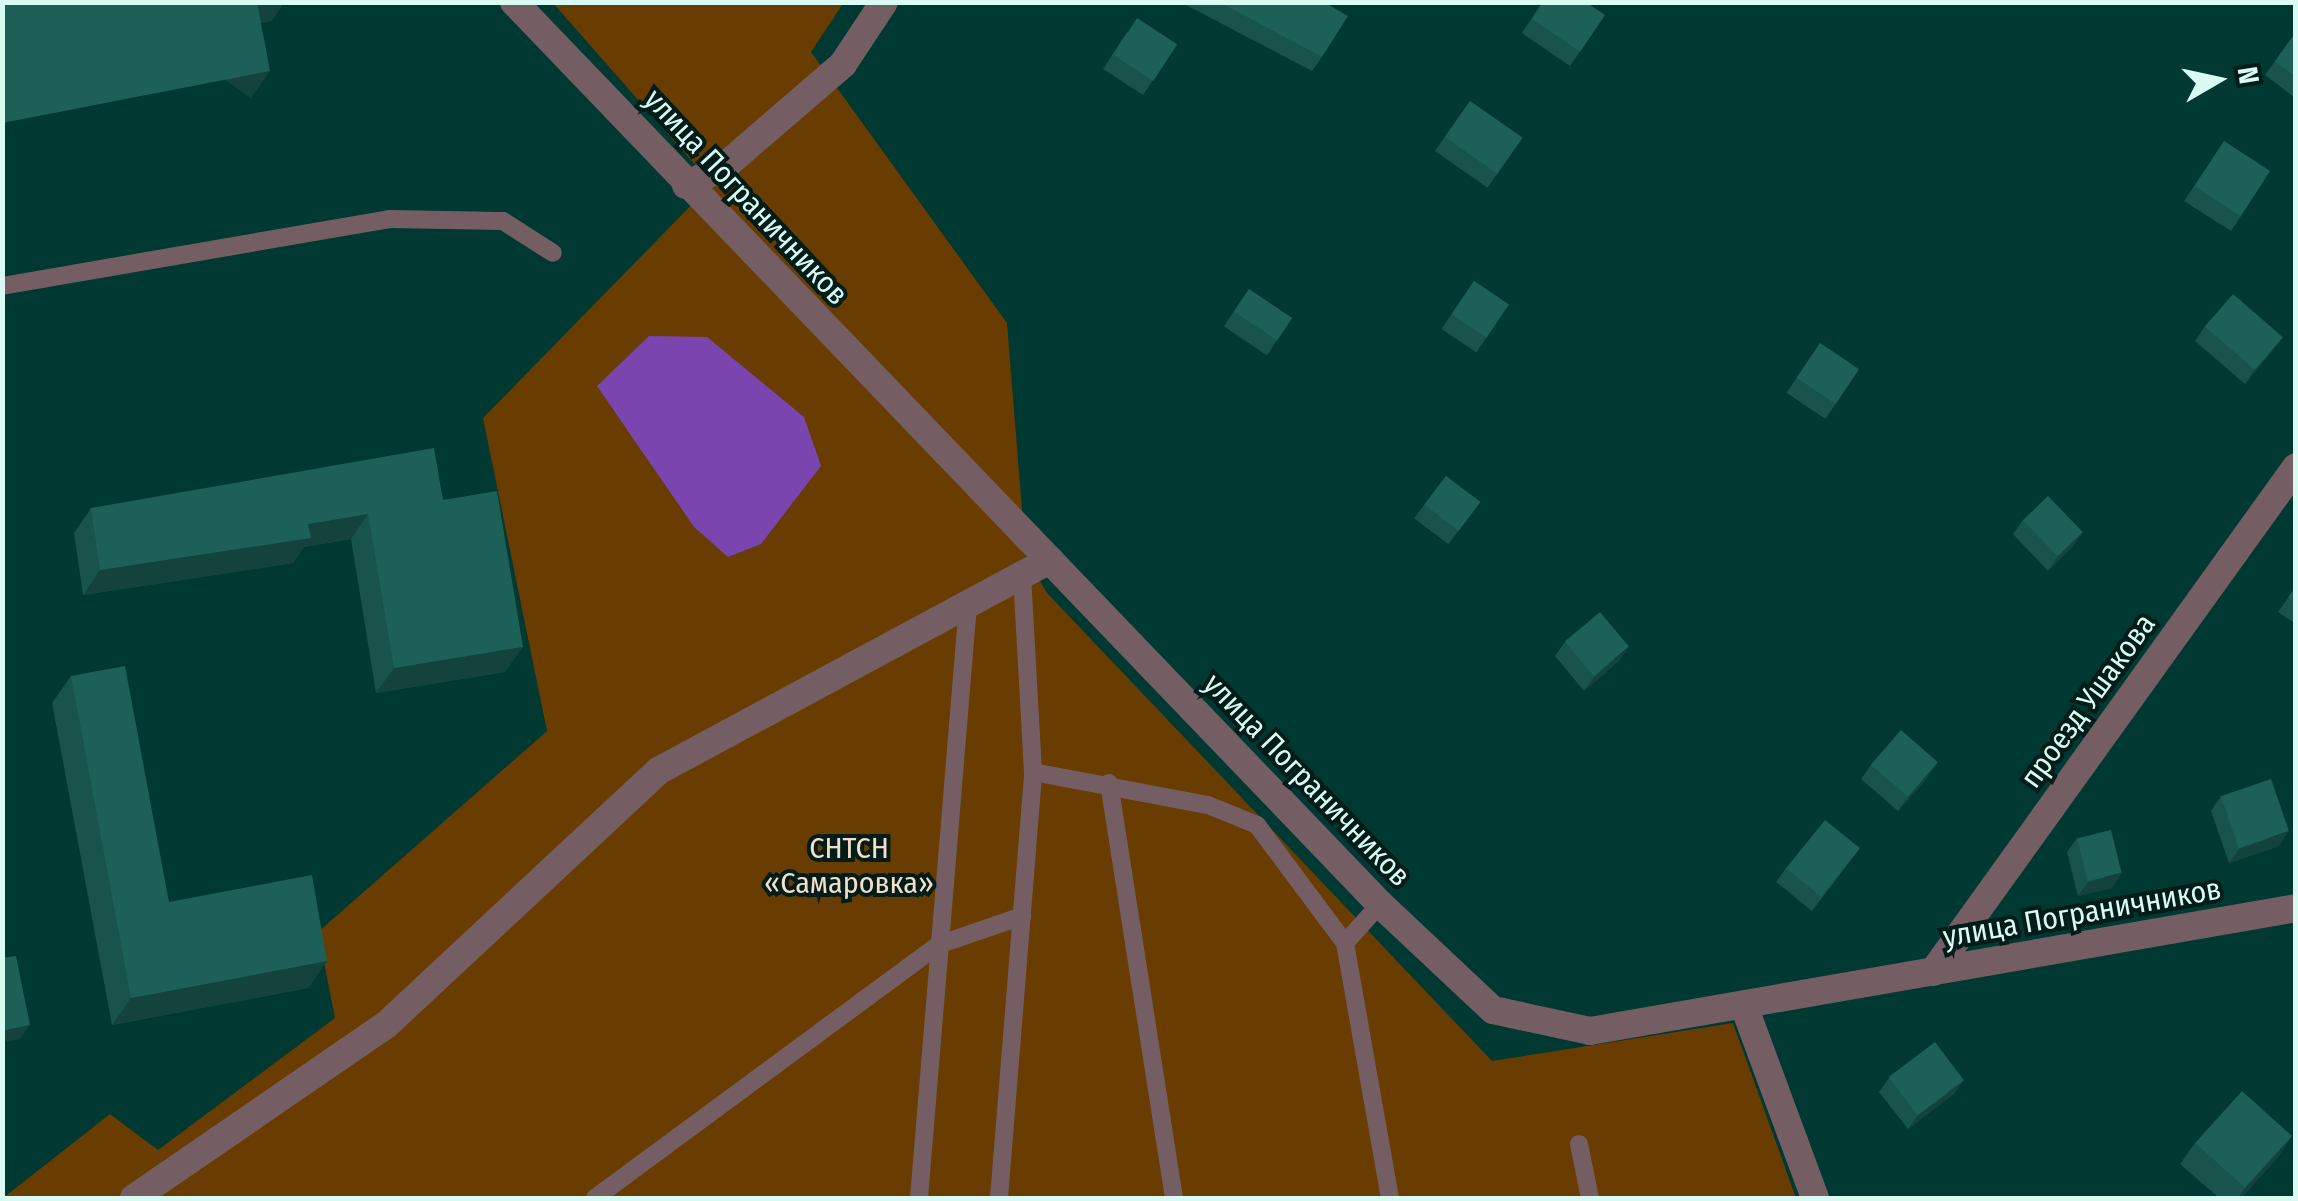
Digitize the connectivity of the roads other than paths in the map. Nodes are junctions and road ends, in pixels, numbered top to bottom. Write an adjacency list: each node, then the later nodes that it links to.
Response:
1 (514, 2): 3 (street, улица Пограничников)
2 (884, 2): 3 (street)
3 (686, 185): 7 (street, улица Пограничников)
4 (553, 253): 5 (lane)
5 (2, 286)
6 (2296, 467): 17 (street, проезд Ушакова)
7 (1050, 560): 8 (street); 12 (street, улица Пограничников)
8 (1022, 575): 9 (street); 10 (lane)
9 (968, 604): 16 (lane); 20 (street)
10 (1033, 772): 11 (lane); 14 (lane)
11 (1109, 782): 15 (lane); 24 (lane)
12 (1380, 904): 15 (lane); 18 (street, улица Пограничников)
13 (2296, 908): 17 (street, улица Пограничников)
14 (1022, 916): 16 (lane); 23 (lane)
15 (1345, 943): 25 (lane)
16 (938, 945): 21 (lane); 22 (lane)
17 (1933, 972): 18 (street, улица Пограничников)
18 (1744, 1006): 27 (street)
19 (1579, 1144): 26 (lane)
20 (134, 1198)
21 (596, 1198)
22 (919, 1198)
23 (1000, 1198)
24 (1174, 1198)
25 (1390, 1198)
26 (1590, 1198)
27 (1815, 1198)

